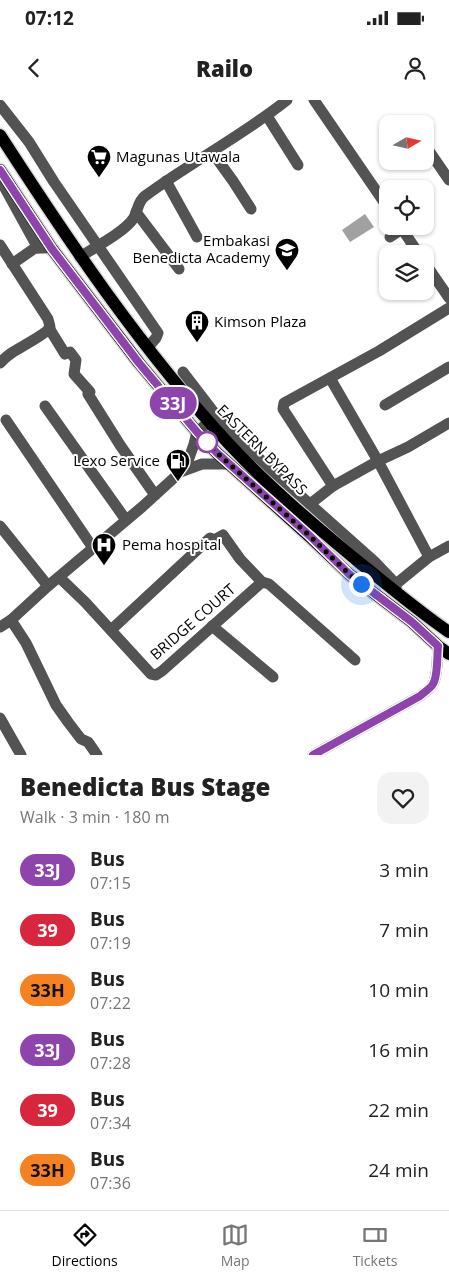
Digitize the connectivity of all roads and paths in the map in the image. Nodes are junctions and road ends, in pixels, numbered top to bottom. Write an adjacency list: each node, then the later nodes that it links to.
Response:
1 (287, 100): 4 (street)
2 (314, 100): 13 (street)
3 (0, 105): 23 (street)
4 (267, 116): 6 (street); 8 (street)
5 (0, 135): 14 (main road, EASTERN BYPASS)
6 (212, 152): 12 (street); 15 (street)
7 (434, 158): 11 (street)
8 (298, 164)
9 (0, 170): 17 (main road, EASTERN BYPASS)
10 (0, 179): 22 (street)
11 (449, 180)
12 (166, 181): 16 (street); 19 (street)
13 (379, 195)
14 (48, 209): 17 (main road); 24 (main road, EASTERN BYPASS)
15 (251, 209)
16 (136, 212): 23 (street); 26 (street)
17 (31, 218): 22 (main road, EASTERN BYPASS)
18 (392, 235): 20 (street)
19 (197, 237)
20 (390, 237)
21 (0, 245): 25 (street)
22 (43, 246): 25 (street); 41 (main road, EASTERN BYPASS)
23 (96, 246): 24 (street); 31 (street)
24 (80, 257): 31 (main road, EASTERN BYPASS)
25 (12, 264): 30 (street)
26 (179, 269)
27 (434, 276): 28 (street)
28 (449, 298)
29 (449, 308): 35 (street)
30 (49, 328): 32 (street); 46 (street)
31 (148, 347): 39 (main road, EASTERN BYPASS)
32 (0, 363)
33 (449, 367): 36 (street)
34 (183, 372): 47 (street)
35 (330, 378): 42 (street); 45 (street)
36 (385, 405)
37 (45, 406): 48 (street)
38 (6, 420): 52 (street)
39 (209, 422): 41 (street); 50 (main road, EASTERN BYPASS)
40 (449, 423): 42 (street)
41 (197, 432): 43 (main road, EASTERN BYPASS); 44 (street)
42 (378, 461): 45 (street); 53 (street)
43 (229, 464): 44 (street); 63 (main road, EASTERN BYPASS)
44 (178, 473): 46 (street)
45 (333, 486): 47 (street)
46 (155, 495): 48 (street)
47 (310, 504): 50 (street)
48 (126, 520): 52 (street)
49 (0, 526): 56 (street)
50 (331, 531): 57 (main road, EASTERN BYPASS)
51 (449, 546): 53 (street)
52 (93, 548): 54 (street)
53 (430, 557): 57 (street)
54 (59, 577): 56 (street); 61 (street, BRIDGE COURT)
55 (262, 582): 59 (street, BRIDGE COURT); 61 (street); 65 (street)
56 (48, 586): 58 (street)
57 (396, 588): 62 (main road, EASTERN BYPASS)
58 (11, 620): 60 (street); 70 (street)
59 (212, 626): 61 (street, BRIDGE COURT); 66 (street)
60 (0, 627)
61 (110, 630)
62 (449, 632)
63 (438, 646): 64 (main road, EASTERN BYPASS); 71 (street)
64 (449, 654)
65 (355, 660)
66 (273, 677)
67 (0, 718): 68 (street)
68 (4, 733): 69 (street)
69 (21, 755)
70 (97, 755)
71 (313, 755)

